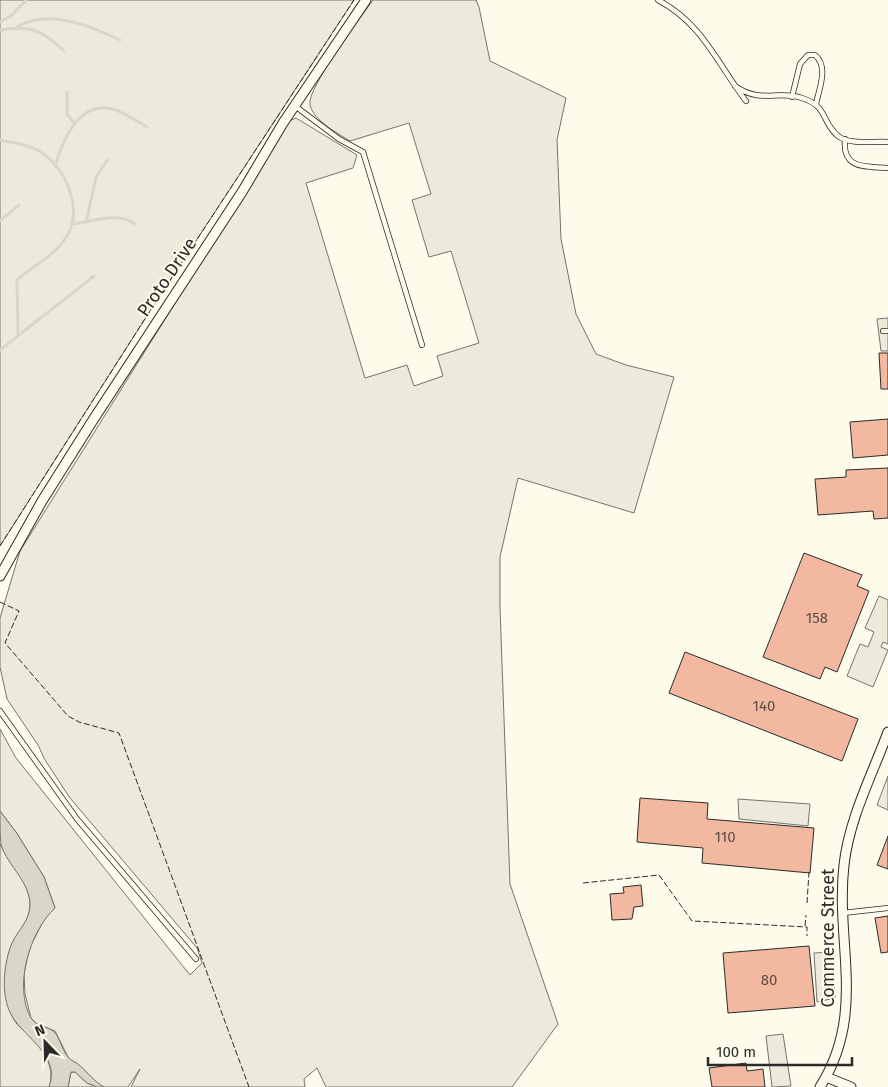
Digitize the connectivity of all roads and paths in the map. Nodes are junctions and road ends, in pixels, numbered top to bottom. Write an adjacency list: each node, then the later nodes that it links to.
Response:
1 (366, 0): 7 (street, Proto Drive)
2 (658, 0): 3 (lane)
3 (735, 86): 4 (lane); 5 (lane)
4 (792, 97): 6 (lane); 6 (lane)
5 (746, 100)
6 (816, 104): 8 (lane)
7 (295, 106): 11 (lane); 12 (street, Proto Drive)
8 (845, 139): 9 (lane); 10 (lane)
9 (888, 142)
10 (888, 168)
11 (422, 345)
12 (0, 576)
13 (0, 711): 17 (lane)
14 (888, 732): 16 (street, Commerce Street)
15 (888, 908): 16 (lane)
16 (844, 913): 18 (street, Commerce Street)
17 (196, 959)
18 (826, 1077): 19 (street, Commerce Street); 20 (street)
19 (820, 1087)
20 (851, 1087)

